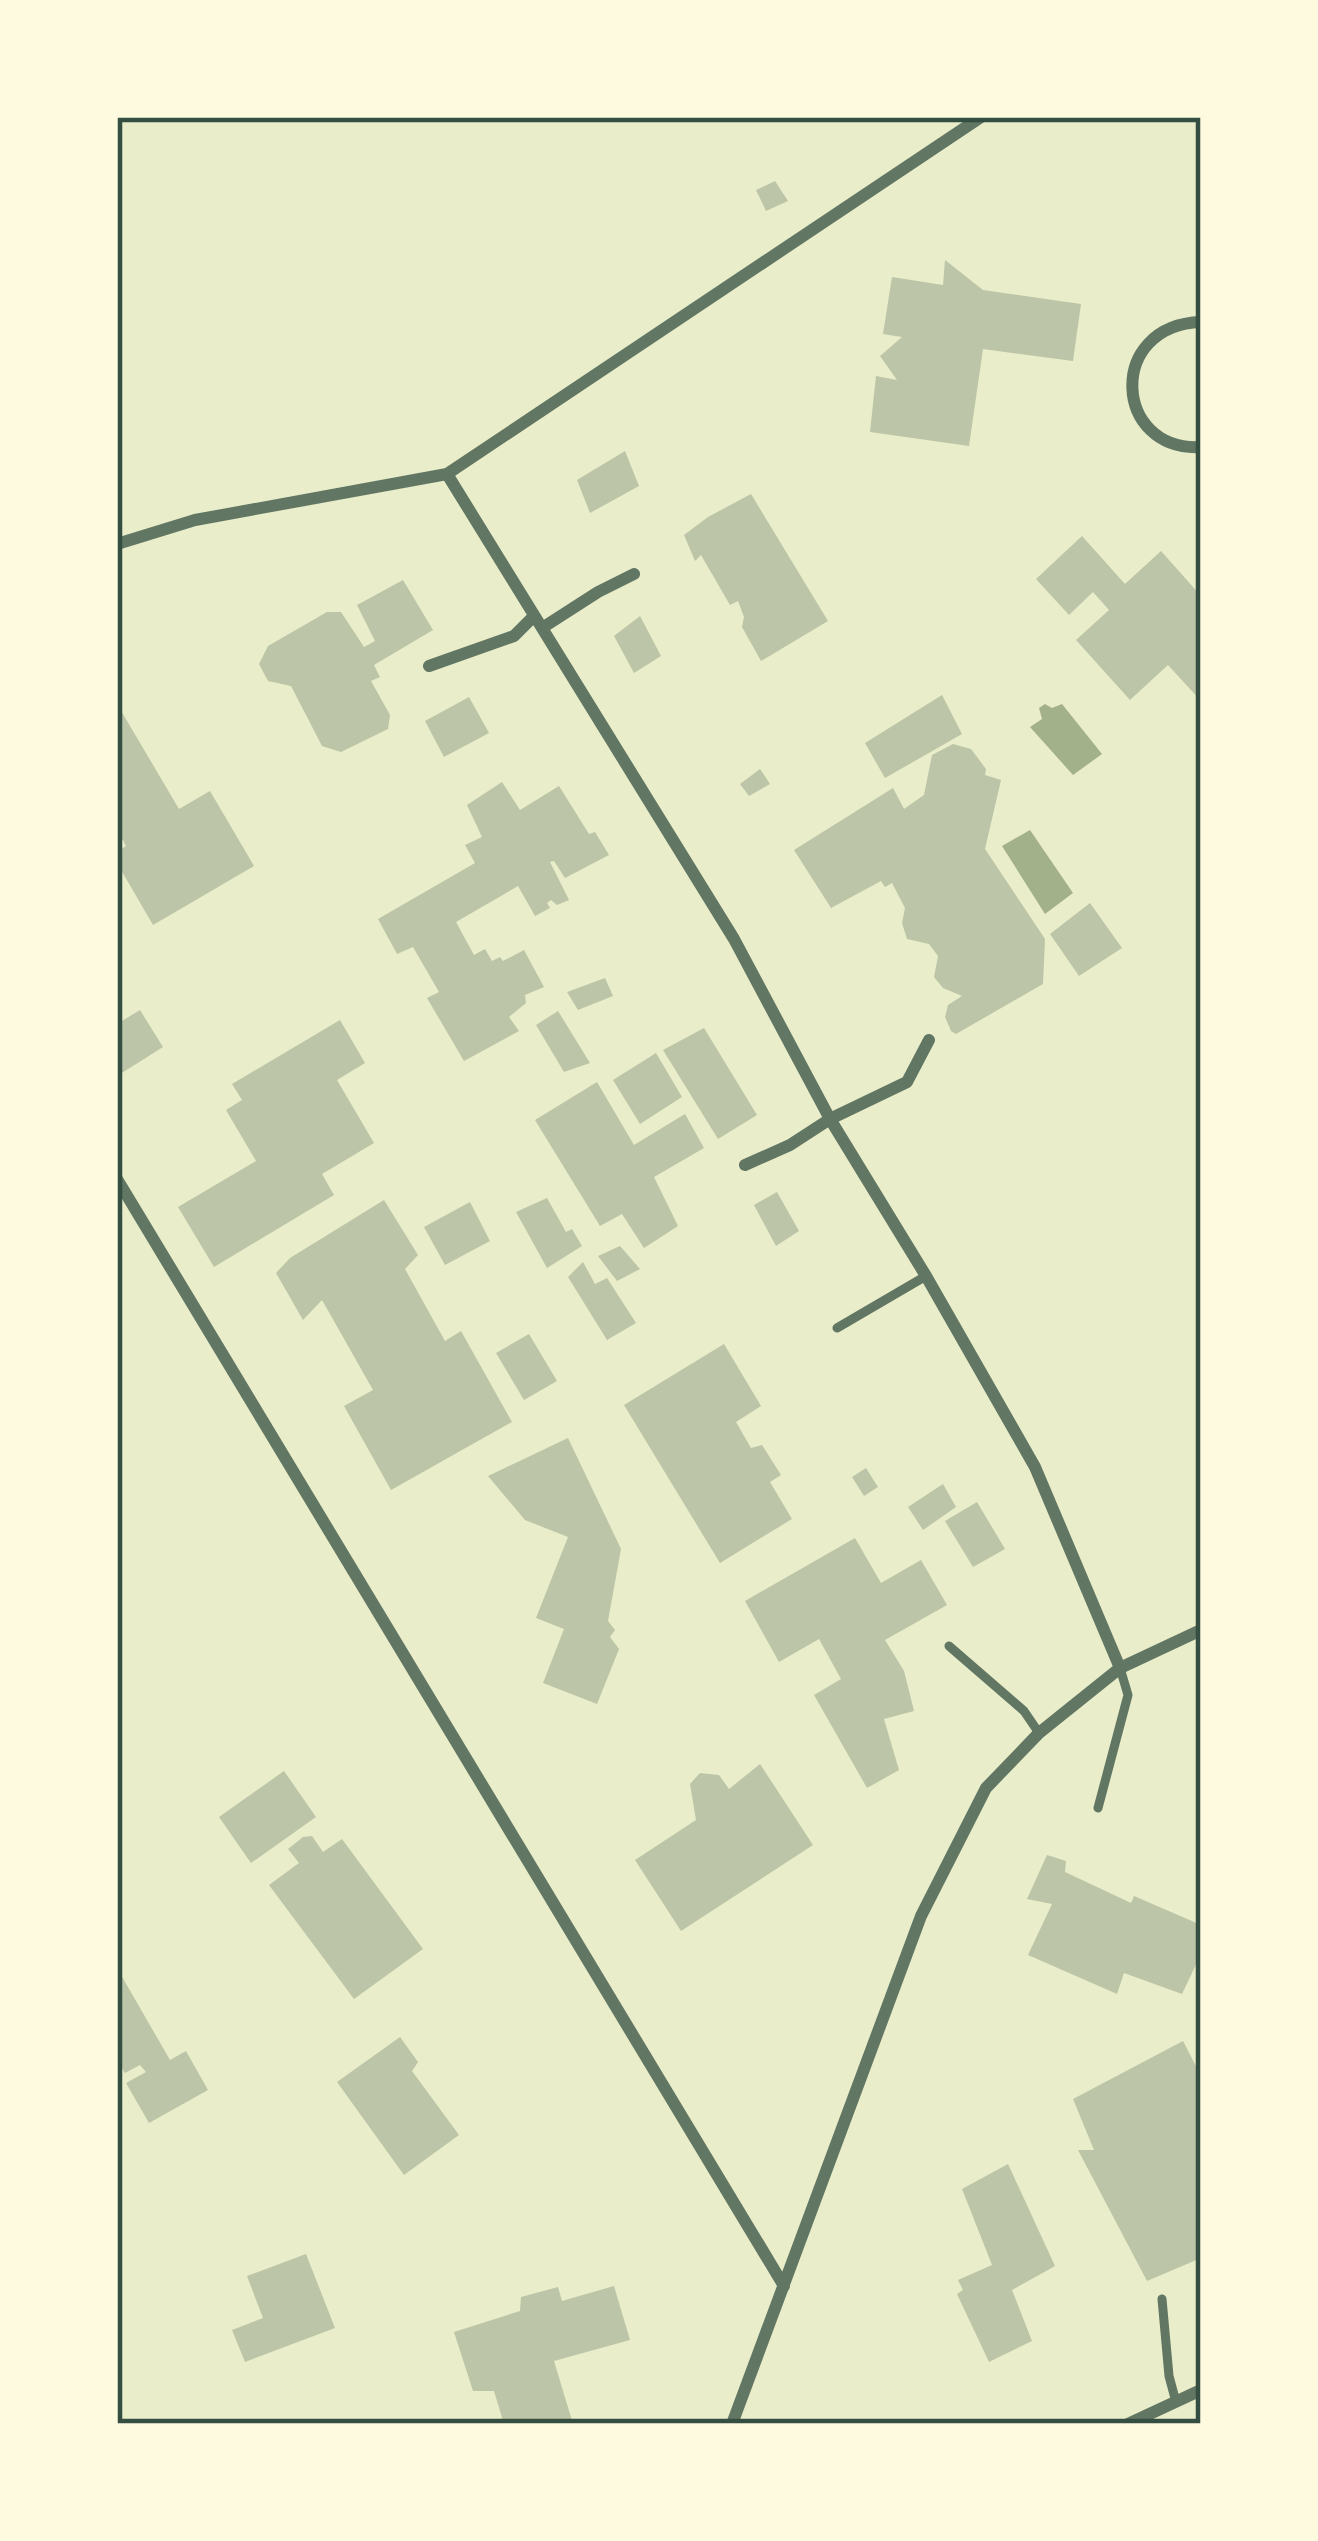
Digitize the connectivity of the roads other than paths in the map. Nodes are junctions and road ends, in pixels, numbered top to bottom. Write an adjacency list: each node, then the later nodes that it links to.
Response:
1 (981, 117): 4 (street)
2 (1201, 322): 3 (street)
3 (1201, 447)
4 (447, 474): 5 (street); 7 (street)
5 (117, 544)
6 (634, 574): 7 (street)
7 (538, 622): 8 (street); 10 (street)
8 (429, 666)
9 (929, 1040): 10 (street)
10 (830, 1119): 11 (street); 13 (street)
11 (745, 1165)
12 (117, 1179): 20 (street)
13 (926, 1276): 14 (lane); 17 (street)
14 (837, 1328)
15 (1201, 1630): 17 (street)
16 (949, 1646): 18 (lane)
17 (1120, 1668): 18 (street); 19 (lane)
18 (1039, 1733): 20 (street)
19 (1099, 1808)
20 (784, 2286): 24 (street)
21 (1162, 2299): 23 (lane)
22 (1201, 2390): 23 (street)
23 (1176, 2402): 25 (street)
24 (732, 2424)
25 (1128, 2424)

